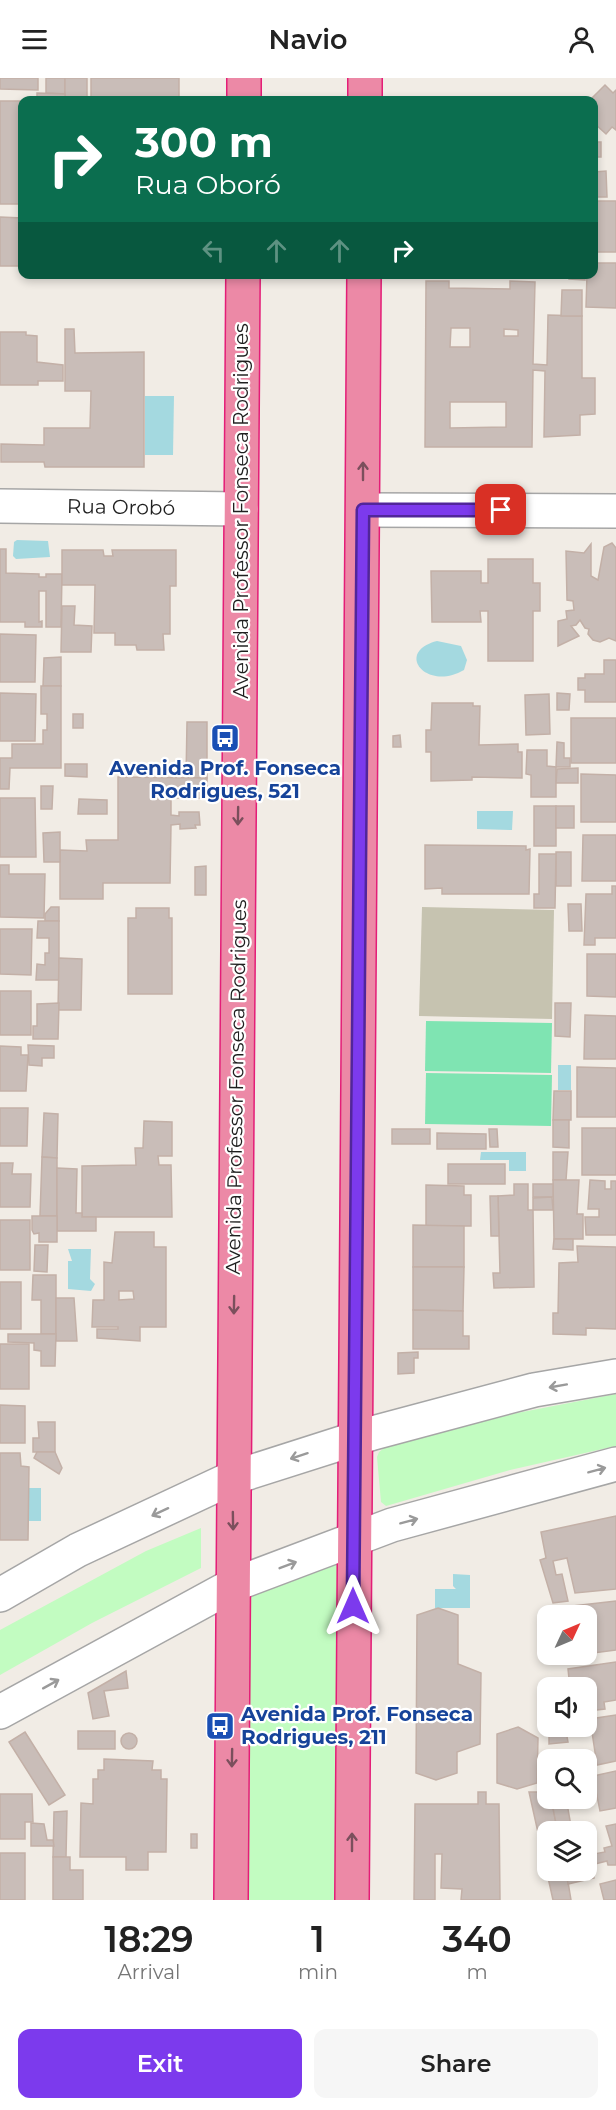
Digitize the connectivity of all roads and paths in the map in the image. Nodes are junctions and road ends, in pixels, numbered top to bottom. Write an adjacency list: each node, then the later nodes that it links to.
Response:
1 (244, 78): 3 (highway)
2 (365, 78): 4 (highway)
3 (244, 96)
4 (365, 96)
5 (243, 279): 8 (highway, Avenida Professor Fonseca Rodrigues)
6 (364, 279): 9 (highway, one-way to 6)
7 (0, 506): 8 (street, Rua Orobó)
8 (241, 509): 14 (highway, Avenida Professor Fonseca Rodrigues, one-way to 14)
9 (363, 510): 10 (street); 12 (highway)
10 (616, 511)
11 (616, 1376): 12 (street, one-way to 12)
12 (354, 1438): 14 (street, one-way to 14); 15 (highway)
13 (616, 1464): 15 (street, one-way to 13)
14 (232, 1478): 16 (highway, Avenida Professor Fonseca Rodrigues, one-way to 16); 17 (street, one-way to 17)
15 (353, 1539): 16 (street, one-way to 15); 20 (highway, one-way to 15)
16 (233, 1585): 18 (street, one-way to 16); 19 (highway, Avenida Professor Fonseca Rodrigues, one-way to 19)
17 (0, 1595)
18 (0, 1712)
19 (231, 1900)
20 (352, 1900)

